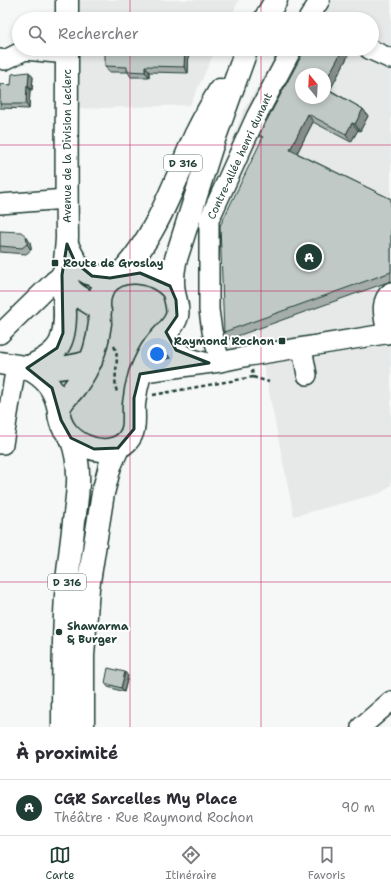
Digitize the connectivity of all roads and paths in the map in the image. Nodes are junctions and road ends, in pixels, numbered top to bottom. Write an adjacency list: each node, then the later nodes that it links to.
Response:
1 (67, 0): 4 (main road)
2 (276, 0): 5 (main road)
3 (320, 0): 6 (street)
4 (67, 12)
5 (269, 12)
6 (312, 12)
7 (379, 54): 14 (street)
8 (13, 56): 13 (street)
9 (67, 56): 15 (main road, Avenue de la Division Leclerc)
10 (243, 56): 18 (main road, D 316)
11 (245, 56): 19 (main road, D 316)
12 (288, 56): 28 (street, Contre-allée henri dunant)
13 (0, 59)
14 (391, 59)
15 (66, 199): 16 (street); 17 (main road, Avenue de la Division Leclerc)
16 (0, 204)
17 (68, 270): 18 (main road); 21 (main road, Avenue de la Division Leclerc); 24 (street); 29 (main road)
18 (118, 276): 19 (main road); 21 (main road)
19 (174, 292): 22 (main road)
20 (391, 292): 23 (street)
21 (100, 311): 26 (main road)
22 (166, 332): 28 (street); 30 (main road)
23 (389, 333): 25 (street)
24 (0, 334)
25 (302, 348): 27 (street); 31 (street)
26 (94, 351): 29 (main road); 34 (path); 35 (main road)
27 (249, 356): 28 (street); 32 (path)
28 (215, 363): 30 (street)
29 (14, 366): 35 (main road); 37 (street)
30 (140, 374): 34 (main road)
31 (306, 375)
32 (253, 377): 33 (path); 34 (path)
33 (269, 382)
34 (134, 398): 38 (main road)
35 (59, 410): 36 (main road)
36 (71, 438): 38 (main road); 40 (main road, D 316)
37 (0, 444)
38 (118, 448): 41 (main road, D 316)
39 (391, 701): 42 (street)
40 (63, 727)
41 (83, 727)
42 (361, 727)

